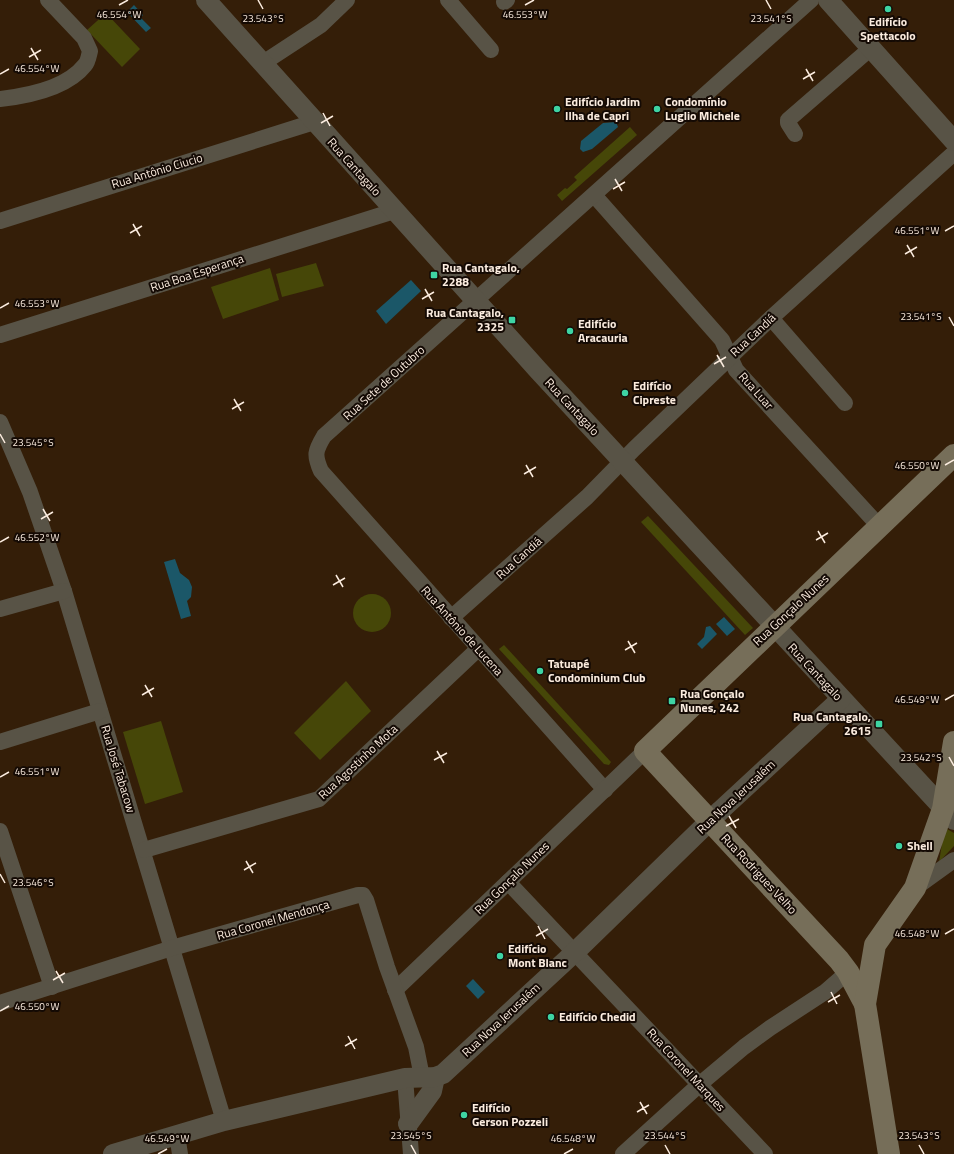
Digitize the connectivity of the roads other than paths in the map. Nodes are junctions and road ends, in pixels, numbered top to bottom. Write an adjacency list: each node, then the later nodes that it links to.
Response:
1 (48, 0): 10 (street)
2 (206, 0): 9 (street, Rua Cantagalo)
3 (347, 0): 9 (street)
4 (448, 0): 8 (street)
5 (811, 0): 15 (street, Rua Sete de Outubro)
6 (828, 0): 7 (street)
7 (872, 48): 12 (street); 13 (street)
8 (491, 50)
9 (262, 63): 11 (street, Rua Cantagalo)
10 (0, 99)
11 (314, 122): 16 (street, Rua Cantagalo); 17 (street, Rua Antônio Ciucio)
12 (794, 134)
13 (954, 141)
14 (954, 153): 19 (street, Rua Candiá)
15 (594, 194): 18 (street, Rua Sete de Outubro); 21 (street, Rua Luar)
16 (394, 211): 18 (street, Rua Cantagalo); 20 (street, Rua Boa Esperança)
17 (0, 220)
18 (475, 301): 25 (street, Rua Cantagalo); 26 (street, Rua Sete de Outubro)
19 (771, 318): 21 (street, Rua Candiá); 22 (street)
20 (0, 335)
21 (730, 357): 25 (street, Rua Candiá); 27 (street, Rua Luar)
22 (845, 404)
23 (0, 422): 28 (street, Rua José Tabacow)
24 (954, 455): 27 (main road, Rua Gonçalo Nunes)
25 (622, 461): 30 (street, Rua Candiá); 31 (street, Rua Cantagalo)
26 (320, 471): 30 (street, Rua Antônio de Lucena)
27 (880, 527): 31 (main road, Rua Gonçalo Nunes)
28 (64, 591): 29 (street); 34 (street, Rua José Tabacow)
29 (0, 609)
30 (451, 618): 32 (street, Rua Antônio de Lucena)
31 (773, 627): 33 (street, Rua Cantagalo); 37 (main road, Rua Gonçalo Nunes)
32 (478, 649): 38 (street, Rua Antônio de Lucena); 42 (street, Rua Agostinho Mota)
33 (841, 699): 39 (street, Rua Cantagalo); 40 (street, Rua Nova Jerusalém)
34 (100, 711): 35 (street); 42 (street, Rua José Tabacow)
35 (0, 742)
36 (954, 742): 39 (main road)
37 (649, 755): 38 (street, Rua Gonçalo Nunes); 40 (main road, Rua Rodrigues Velho)
38 (604, 790): 44 (street, Rua Gonçalo Nunes)
39 (949, 814): 45 (main road)
40 (709, 821): 48 (street, Rua Nova Jerusalém); 49 (main road, Rua Rodrigues Velho)
41 (0, 830): 50 (street)
42 (144, 850): 47 (street, Rua José Tabacow)
43 (954, 860): 45 (street)
44 (508, 882): 48 (street, Rua Coronel Marques); 51 (street, Rua Gonçalo Nunes)
45 (915, 888): 46 (main road)
46 (875, 945): 49 (main road); 53 (main road)
47 (172, 948): 50 (street, Rua Coronel Mendonça); 51 (street, Rua Coronel Mendonça); 56 (street, Rua José Tabacow)
48 (575, 952): 54 (street, Rua Nova Jerusalém); 55 (street, Rua Coronel Marques)
49 (843, 966): 53 (main road, Rua Rodrigues Velho); 55 (street)
50 (52, 987): 52 (street, Rua Coronel Mendonça)
51 (395, 990): 54 (street, Rua Coronel Mendonça)
52 (0, 1003)
53 (865, 1004): 63 (main road)
54 (420, 1077): 56 (street, Rua Nova Jerusalém); 57 (street, Rua Coronel Mendonça); 57 (street)
55 (700, 1084): 61 (street); 62 (street, Rua Coronel Marques)
56 (224, 1121): 58 (street, Rua Nova Jerusalém)
57 (408, 1124): 60 (street, Rua Coronel Mendonça)
58 (179, 1144): 59 (street, Rua Nova Jerusalém)
59 (113, 1154)
60 (411, 1154)
61 (623, 1154)
62 (765, 1154)
63 (889, 1154)

